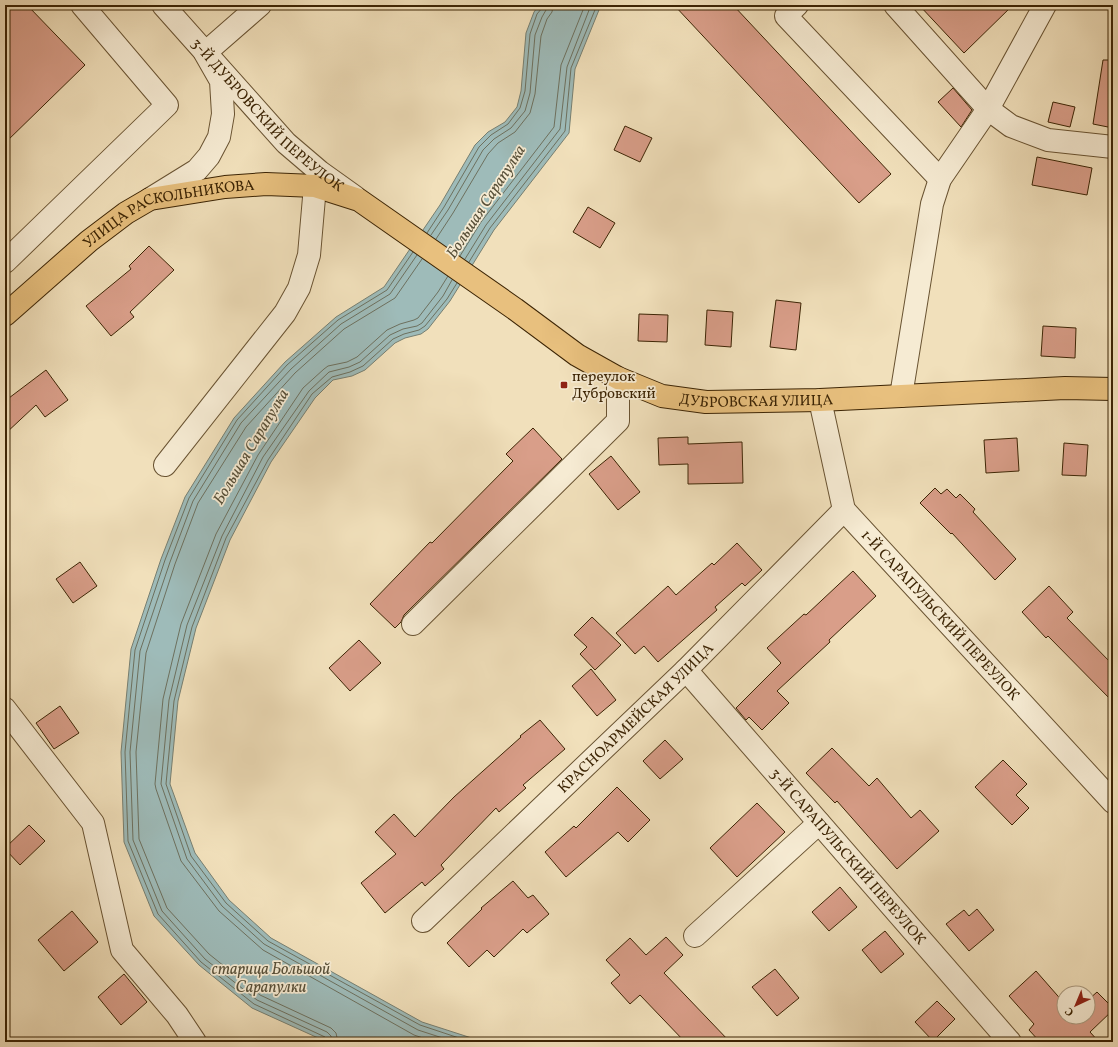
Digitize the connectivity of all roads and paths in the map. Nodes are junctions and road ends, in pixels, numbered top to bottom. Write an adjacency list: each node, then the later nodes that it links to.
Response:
1 (82, 5): 15 (street)
2 (163, 5): 7 (street, 3-Й ДУБРОВСКИЙ ПЕРЕУЛОК)
3 (260, 5): 7 (street)
4 (797, 5): 10 (street)
5 (895, 5): 8 (street)
6 (1045, 5): 8 (street)
7 (205, 53): 12 (street); 13 (street, 3-Й ДУБРОВСКИЙ ПЕРЕУЛОК)
8 (988, 109): 9 (street); 10 (street)
9 (1113, 146)
10 (940, 179): 19 (street)
11 (315, 186): 12 (main road, УЛИЦА РАСКОЛЬНИКОВА); 13 (main road, УЛИЦА РАСКОЛЬНИКОВА); 21 (street)
12 (150, 199): 16 (main road, УЛИЦА РАСКОЛЬНИКОВА)
13 (359, 200): 14 (main road, 3-Й ДУБРОВСКИЙ ПЕРЕУЛОК)
14 (381, 215): 17 (main road, ДУБРОВСКАЯ УЛИЦА)
15 (5, 262)
16 (5, 315)
17 (618, 378): 20 (main road, ДУБРОВСКАЯ УЛИЦА); 23 (street)
18 (1113, 389): 19 (main road, ДУБРОВСКАЯ УЛИЦА)
19 (901, 396): 20 (main road, ДУБРОВСКАЯ УЛИЦА)
20 (820, 400): 22 (street)
21 (166, 466)
22 (844, 510): 24 (street, КРАСНОАРМЕЙСКАЯ УЛИЦА); 26 (street, 1-Й САРАПУЛЬСКИЙ ПЕРЕУЛОК)
23 (413, 624)
24 (686, 670): 27 (street, 3-Й САРАПУЛЬСКИЙ ПЕРЕУЛОК); 28 (street, КРАСНОАРМЕЙСКАЯ УЛИЦА)
25 (5, 709): 30 (street)
26 (1113, 802)
27 (819, 822): 29 (street); 31 (street, 3-Й САРАПУЛЬСКИЙ ПЕРЕУЛОК)
28 (423, 922)
29 (695, 936)
30 (195, 1042)
31 (1010, 1042)

